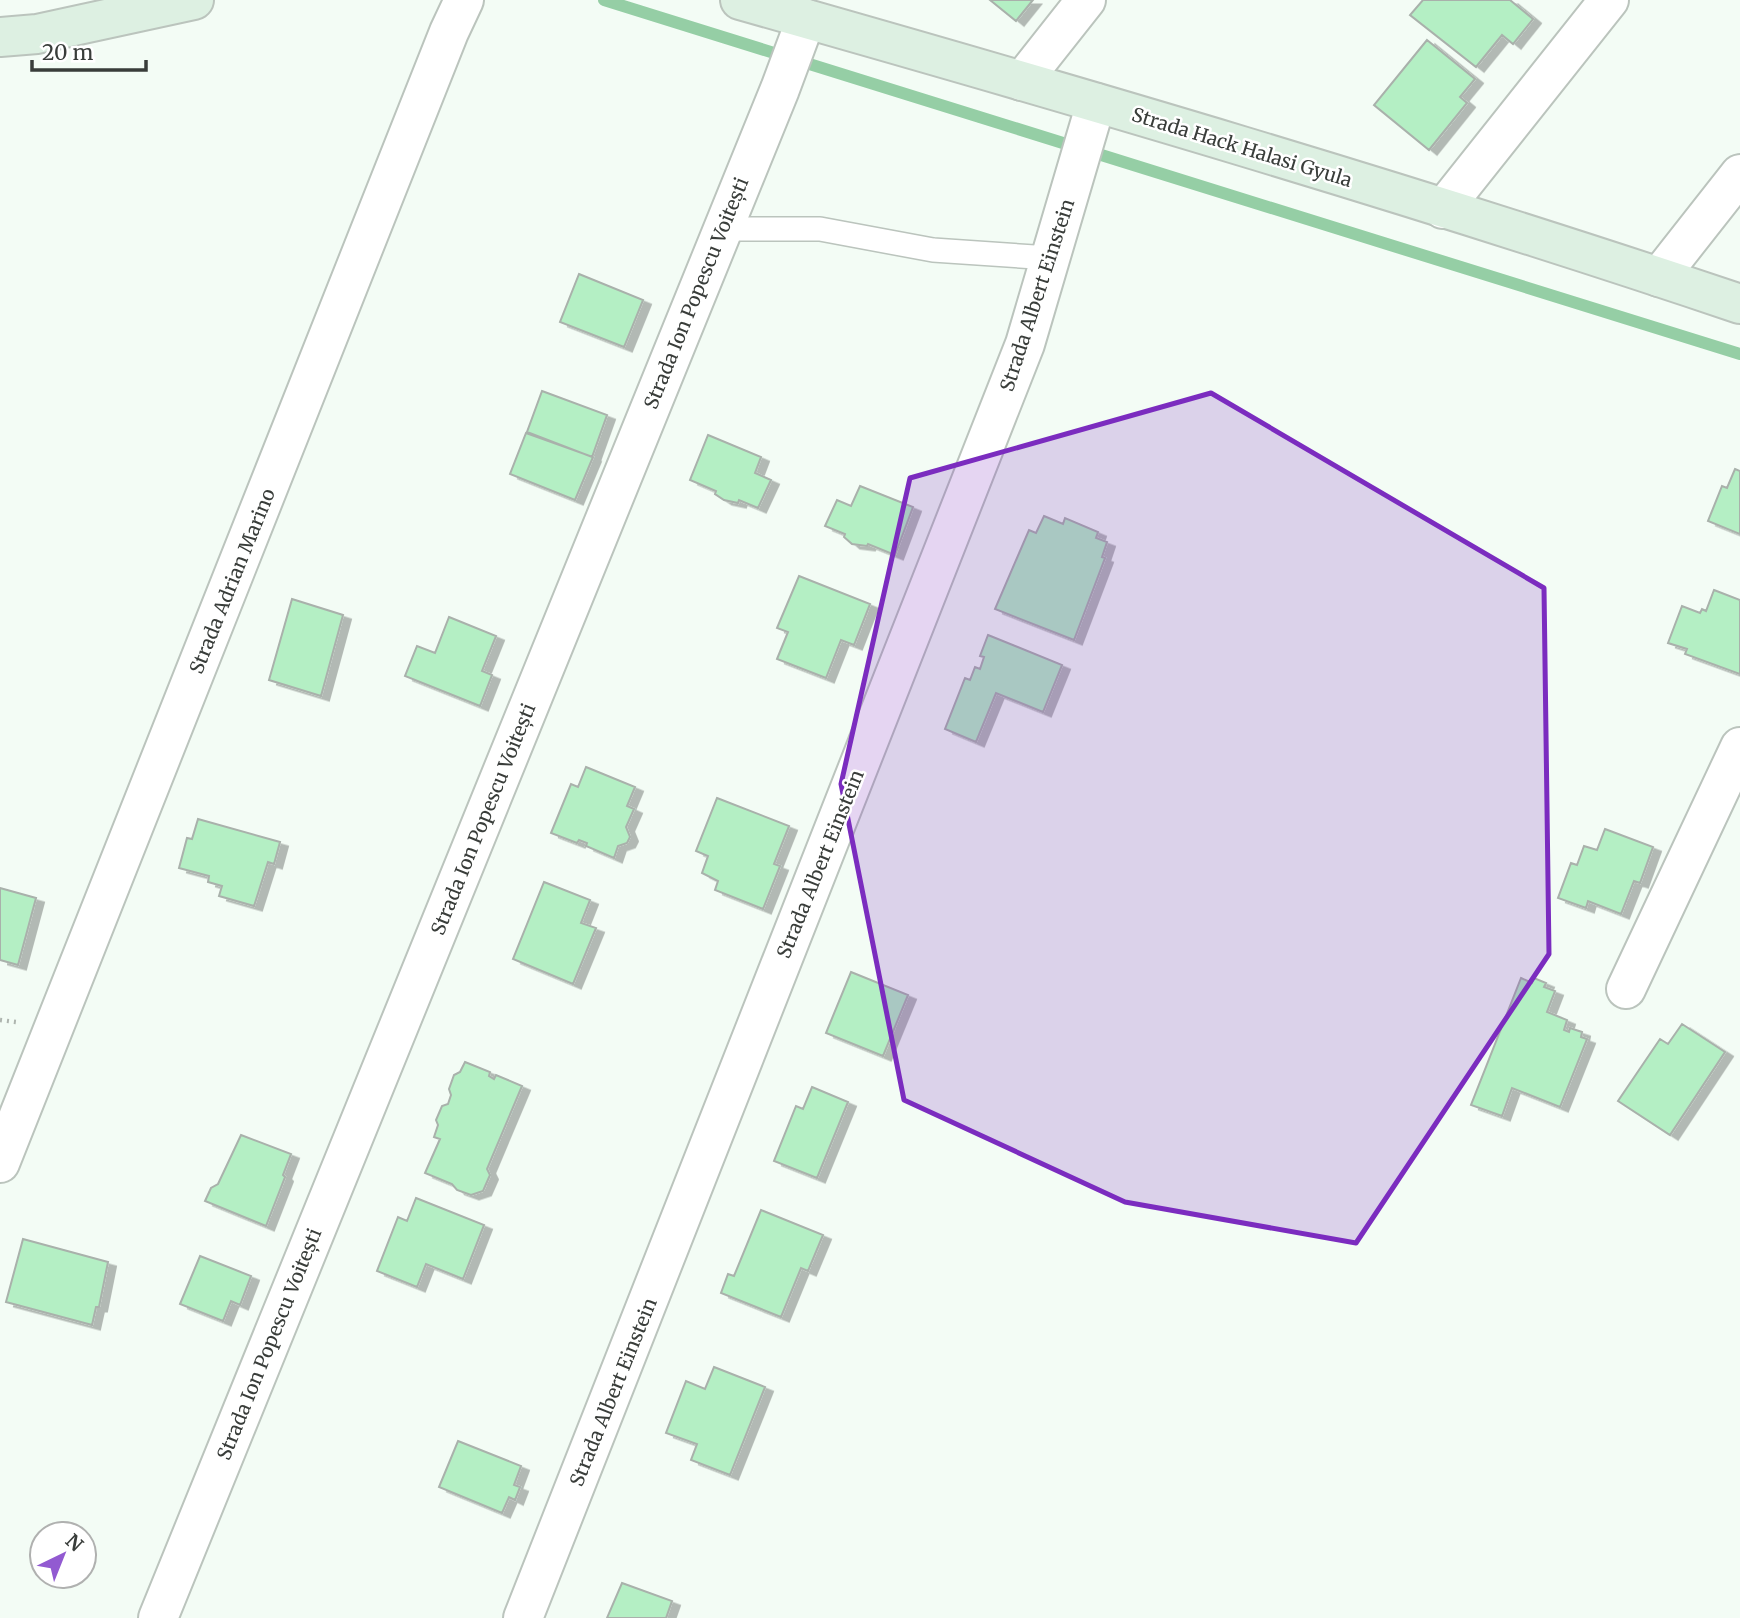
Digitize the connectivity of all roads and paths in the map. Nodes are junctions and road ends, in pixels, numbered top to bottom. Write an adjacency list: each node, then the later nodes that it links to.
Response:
1 (194, 0): 7 (street)
2 (464, 0): 18 (street, Strada Adrian Marino)
3 (740, 0): 6 (street, Strada Hack Halasi Gyula)
4 (1086, 0): 8 (street)
5 (1609, 0): 11 (street)
6 (803, 27): 8 (street, Strada Hack Halasi Gyula); 12 (street, Strada Ion Popescu Voitești)
7 (0, 37)
8 (1022, 81): 9 (street, Strada Hack Halasi Gyula)
9 (1094, 108): 11 (street, Strada Hack Halasi Gyula); 13 (street, Strada Albert Einstein)
10 (1740, 174): 14 (street)
11 (1443, 209): 14 (street, Strada Hack Halasi Gyula)
12 (722, 229): 13 (lane); 19 (street, Strada Ion Popescu Voitești)
13 (1050, 258): 20 (street, Strada Albert Einstein)
14 (1659, 277): 15 (street, Strada Hack Halasi Gyula)
15 (1740, 304)
16 (1740, 747): 17 (street)
17 (1626, 989)
18 (0, 1163)
19 (158, 1618)
20 (523, 1618)

